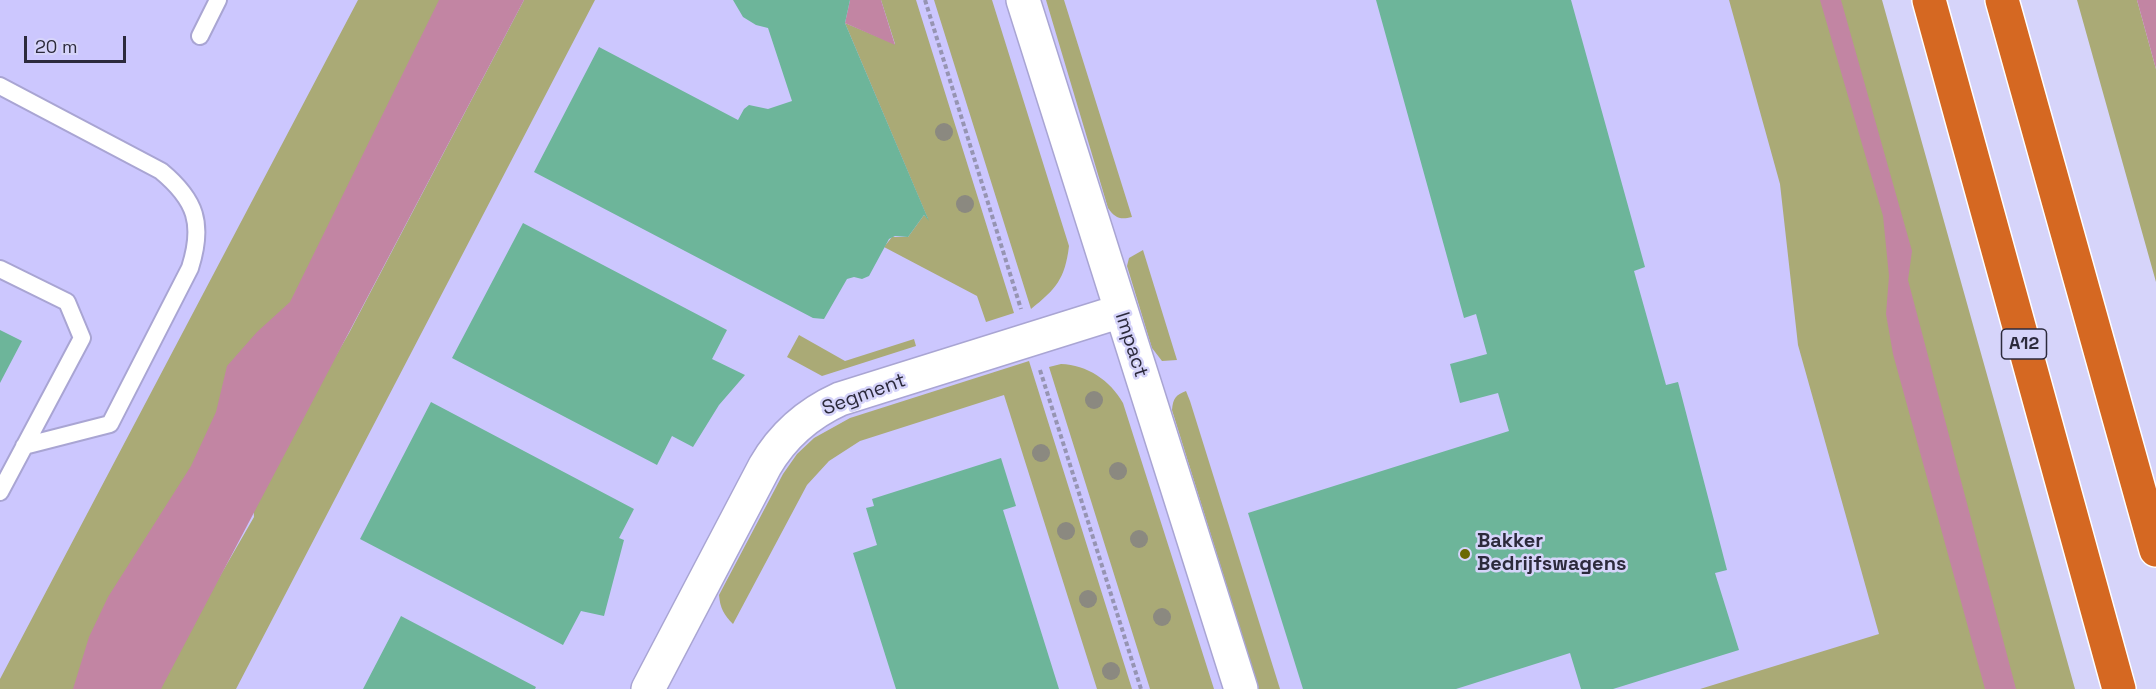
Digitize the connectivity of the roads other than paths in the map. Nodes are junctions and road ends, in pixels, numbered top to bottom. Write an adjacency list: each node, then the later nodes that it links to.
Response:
1 (218, 0): 5 (lane)
2 (1023, 0): 8 (street, Impact)
3 (1929, 0): 14 (highway, A12)
4 (2002, 0): 11 (highway)
5 (200, 36)
6 (0, 86): 9 (lane)
7 (0, 269): 9 (lane)
8 (1121, 311): 12 (street, Segment); 13 (street, Impact)
9 (24, 446): 10 (lane)
10 (0, 492)
11 (2156, 550)
12 (648, 689)
13 (1241, 689)
14 (2119, 689)

